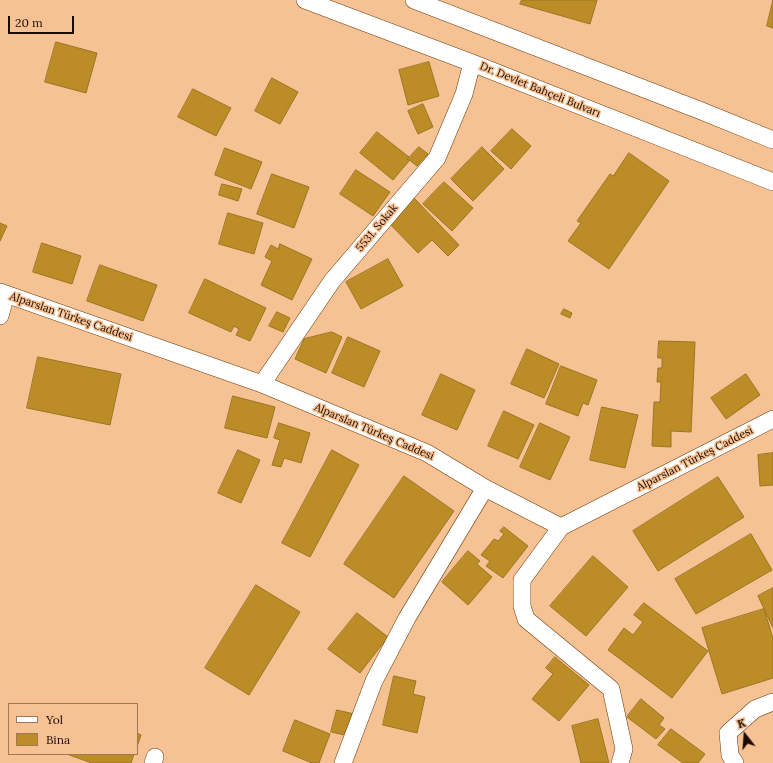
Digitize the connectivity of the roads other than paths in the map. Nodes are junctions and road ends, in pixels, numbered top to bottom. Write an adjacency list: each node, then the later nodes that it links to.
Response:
1 (306, 0): 3 (street, Dr. Devlet Bahçeli Bulvarı)
2 (414, 0): 4 (street)
3 (472, 63): 5 (street, Dr. Devlet Bahçeli Bulvarı); 8 (street, 5531. Sokak)
4 (773, 140)
5 (773, 182)
6 (3, 293): 7 (street); 8 (street, Alparslan Türkeş Caddesi)
7 (0, 316)
8 (262, 384): 10 (street, Alparslan Türkeş Caddesi)
9 (773, 419): 11 (street, Alparslan Türkeş Caddesi)
10 (485, 488): 11 (street, Alparslan Türkeş Caddesi); 13 (street)
11 (561, 527): 14 (street)
12 (773, 702): 15 (street)
13 (344, 763)
14 (620, 763)
15 (734, 763)

